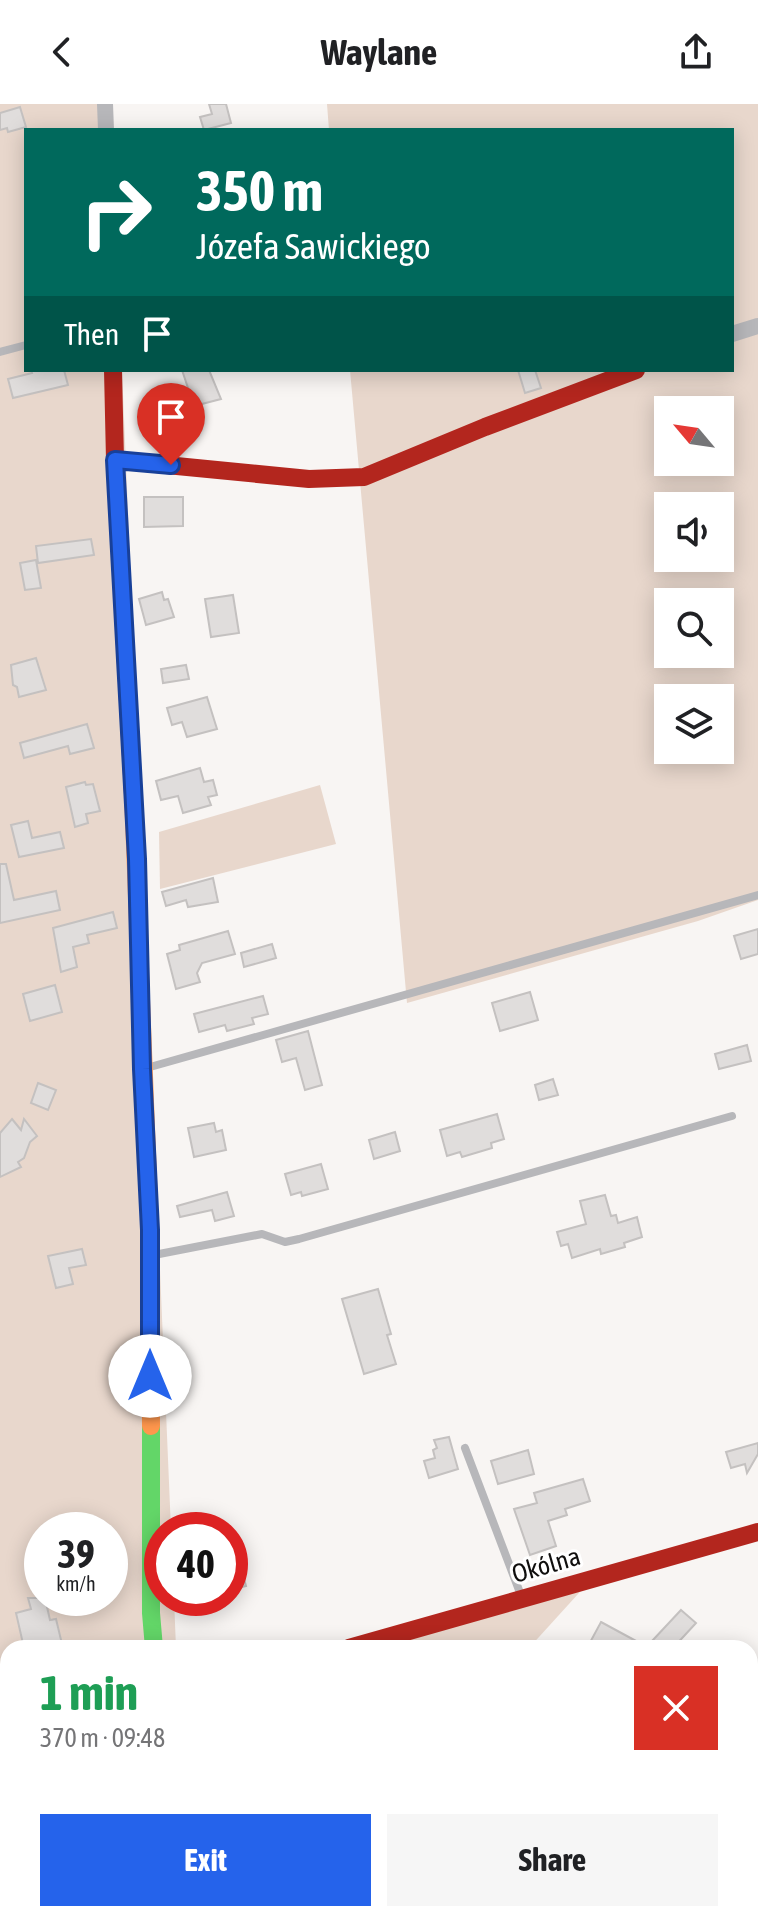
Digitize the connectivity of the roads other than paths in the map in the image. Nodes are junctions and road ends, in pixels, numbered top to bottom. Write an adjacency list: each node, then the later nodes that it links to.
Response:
1 (105, 104): 2 (street)
2 (106, 128)
3 (758, 326): 4 (street)
4 (734, 333)
5 (24, 346): 6 (lane)
6 (0, 352)
7 (113, 372): 9 (street)
8 (631, 372): 9 (street)
9 (115, 460): 11 (street)
10 (758, 895): 11 (lane)
11 (142, 1069): 13 (street)
12 (732, 1116): 13 (lane)
13 (150, 1256): 17 (street)
14 (465, 1448): 16 (lane)
15 (758, 1532): 16 (street, Okólna)
16 (523, 1599): 18 (street, Okólna)
17 (153, 1640)
18 (377, 1640)

